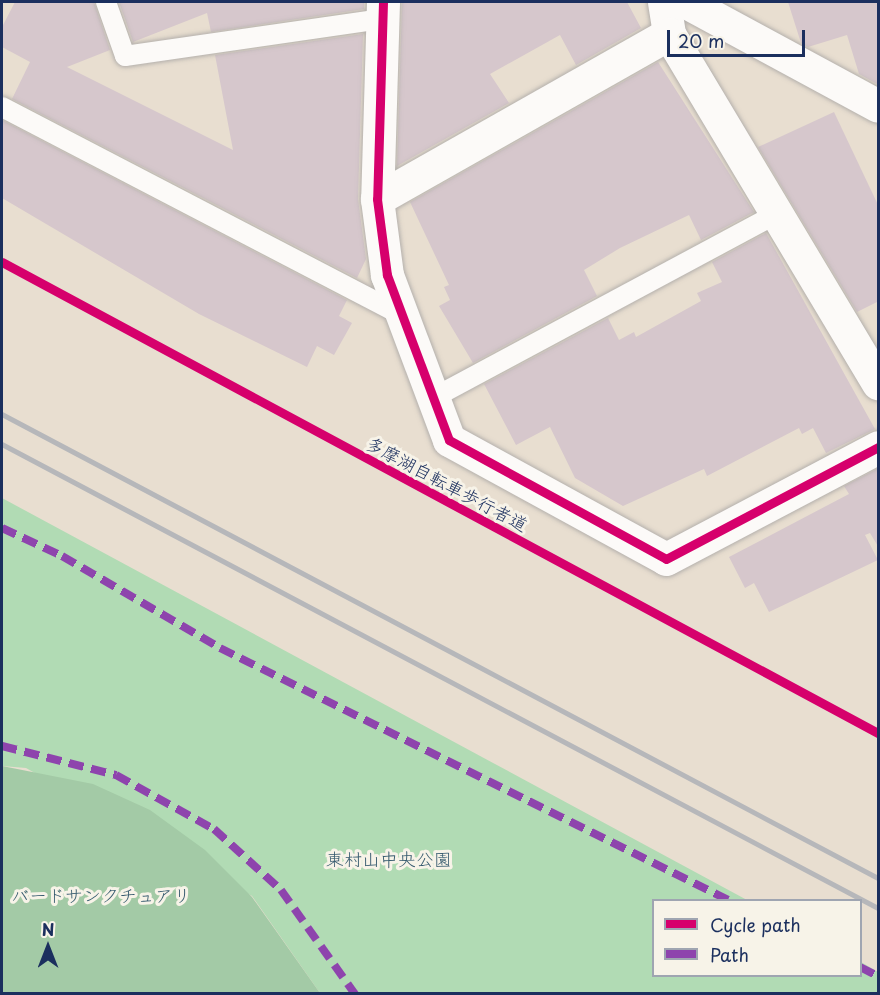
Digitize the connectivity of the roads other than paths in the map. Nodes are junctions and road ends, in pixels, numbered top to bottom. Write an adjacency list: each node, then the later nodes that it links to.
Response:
1 (106, 2): 4 (lane)
2 (664, 2): 5 (street)
3 (686, 2): 6 (street)
4 (382, 10): 8 (street)
5 (669, 34): 8 (street); 9 (street)
6 (879, 106)
7 (2, 107): 10 (lane)
8 (377, 199): 10 (street)
9 (778, 213): 11 (street); 12 (lane)
10 (402, 315): 12 (street)
11 (874, 364)
12 (433, 398): 13 (street)
13 (879, 447)

